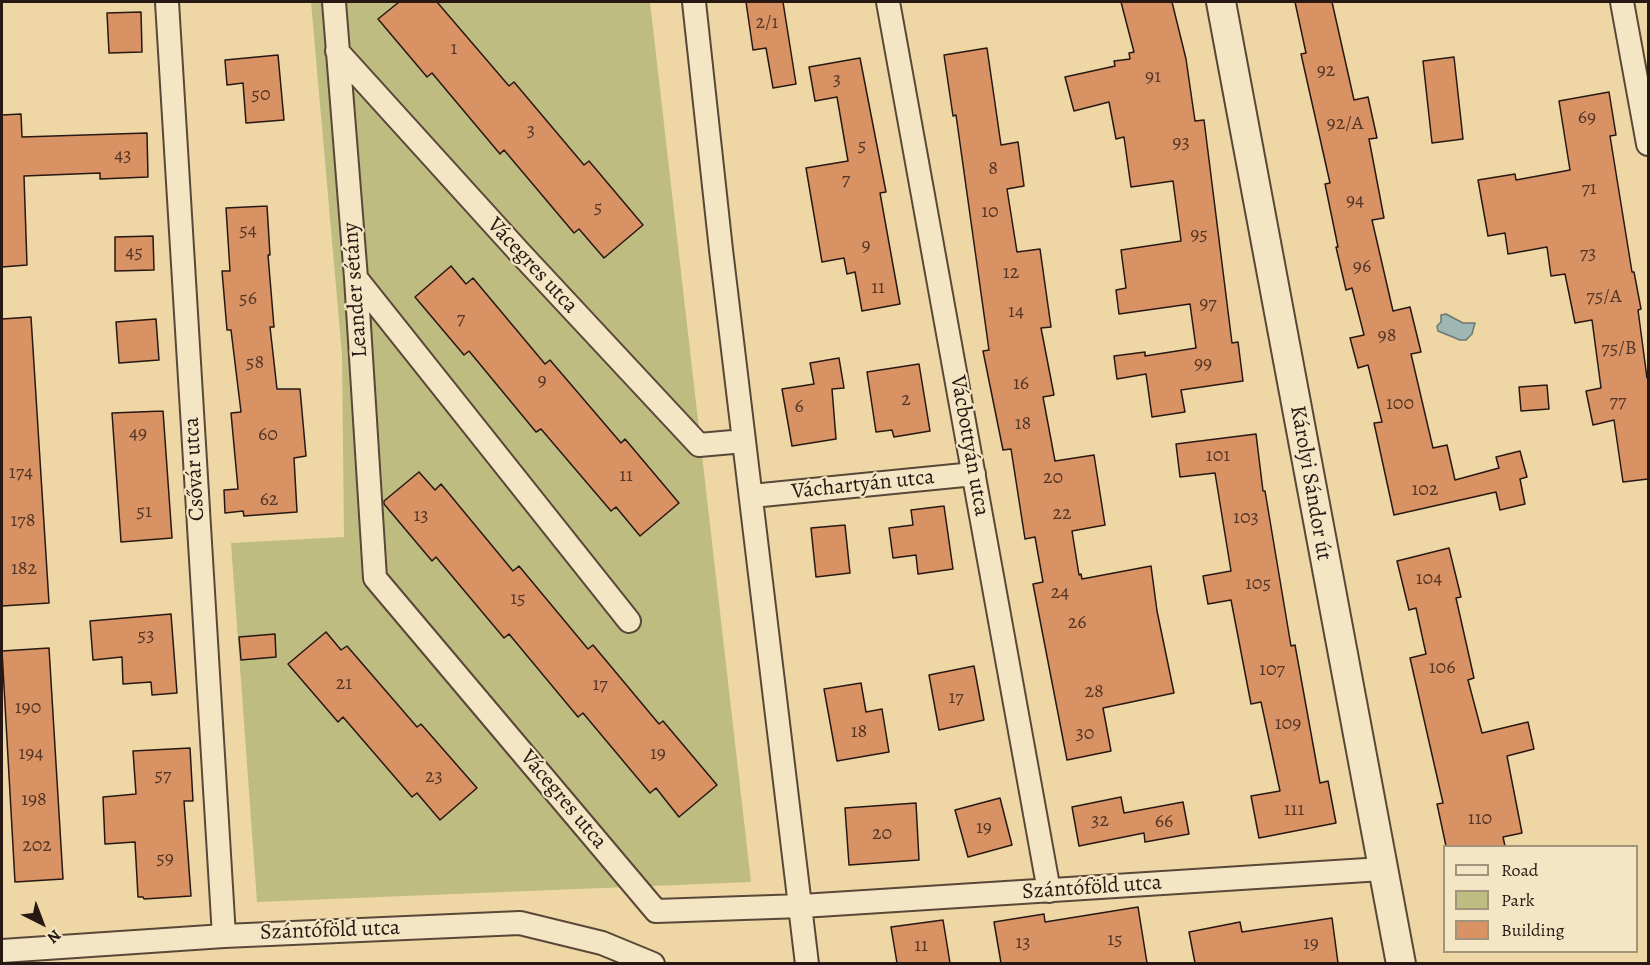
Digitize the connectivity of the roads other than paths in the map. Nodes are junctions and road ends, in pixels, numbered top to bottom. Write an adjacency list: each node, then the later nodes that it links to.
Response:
1 (167, 2): 18 (street, Csővár utca)
2 (334, 2): 7 (street, Leander sétány)
3 (693, 2): 10 (street)
4 (888, 2): 11 (street, Vácbottyán utca)
5 (1221, 2): 15 (street, Károlyi Sándor út)
6 (1622, 2): 8 (street)
7 (337, 51): 9 (street, Leander sétány); 10 (street, Vácegres utca)
8 (1648, 144)
9 (356, 278): 13 (street, Leander sétány); 14 (street)
10 (744, 441): 12 (street)
11 (974, 474): 12 (street, Váchartyán utca); 16 (street, Vácbottyán utca)
12 (752, 496): 17 (street)
13 (375, 578): 17 (street, Vácegres utca)
14 (629, 621)
15 (1382, 869): 16 (street, Szántóföld utca); 22 (street, Károlyi Sándor út)
16 (1049, 891): 17 (street, Szántóföld utca)
17 (802, 906): 21 (street)
18 (224, 936): 19 (street, Szántóföld utca); 20 (street, Szántóföld utca)
19 (2, 951)
20 (653, 963)
21 (807, 963)
22 (1401, 963)

